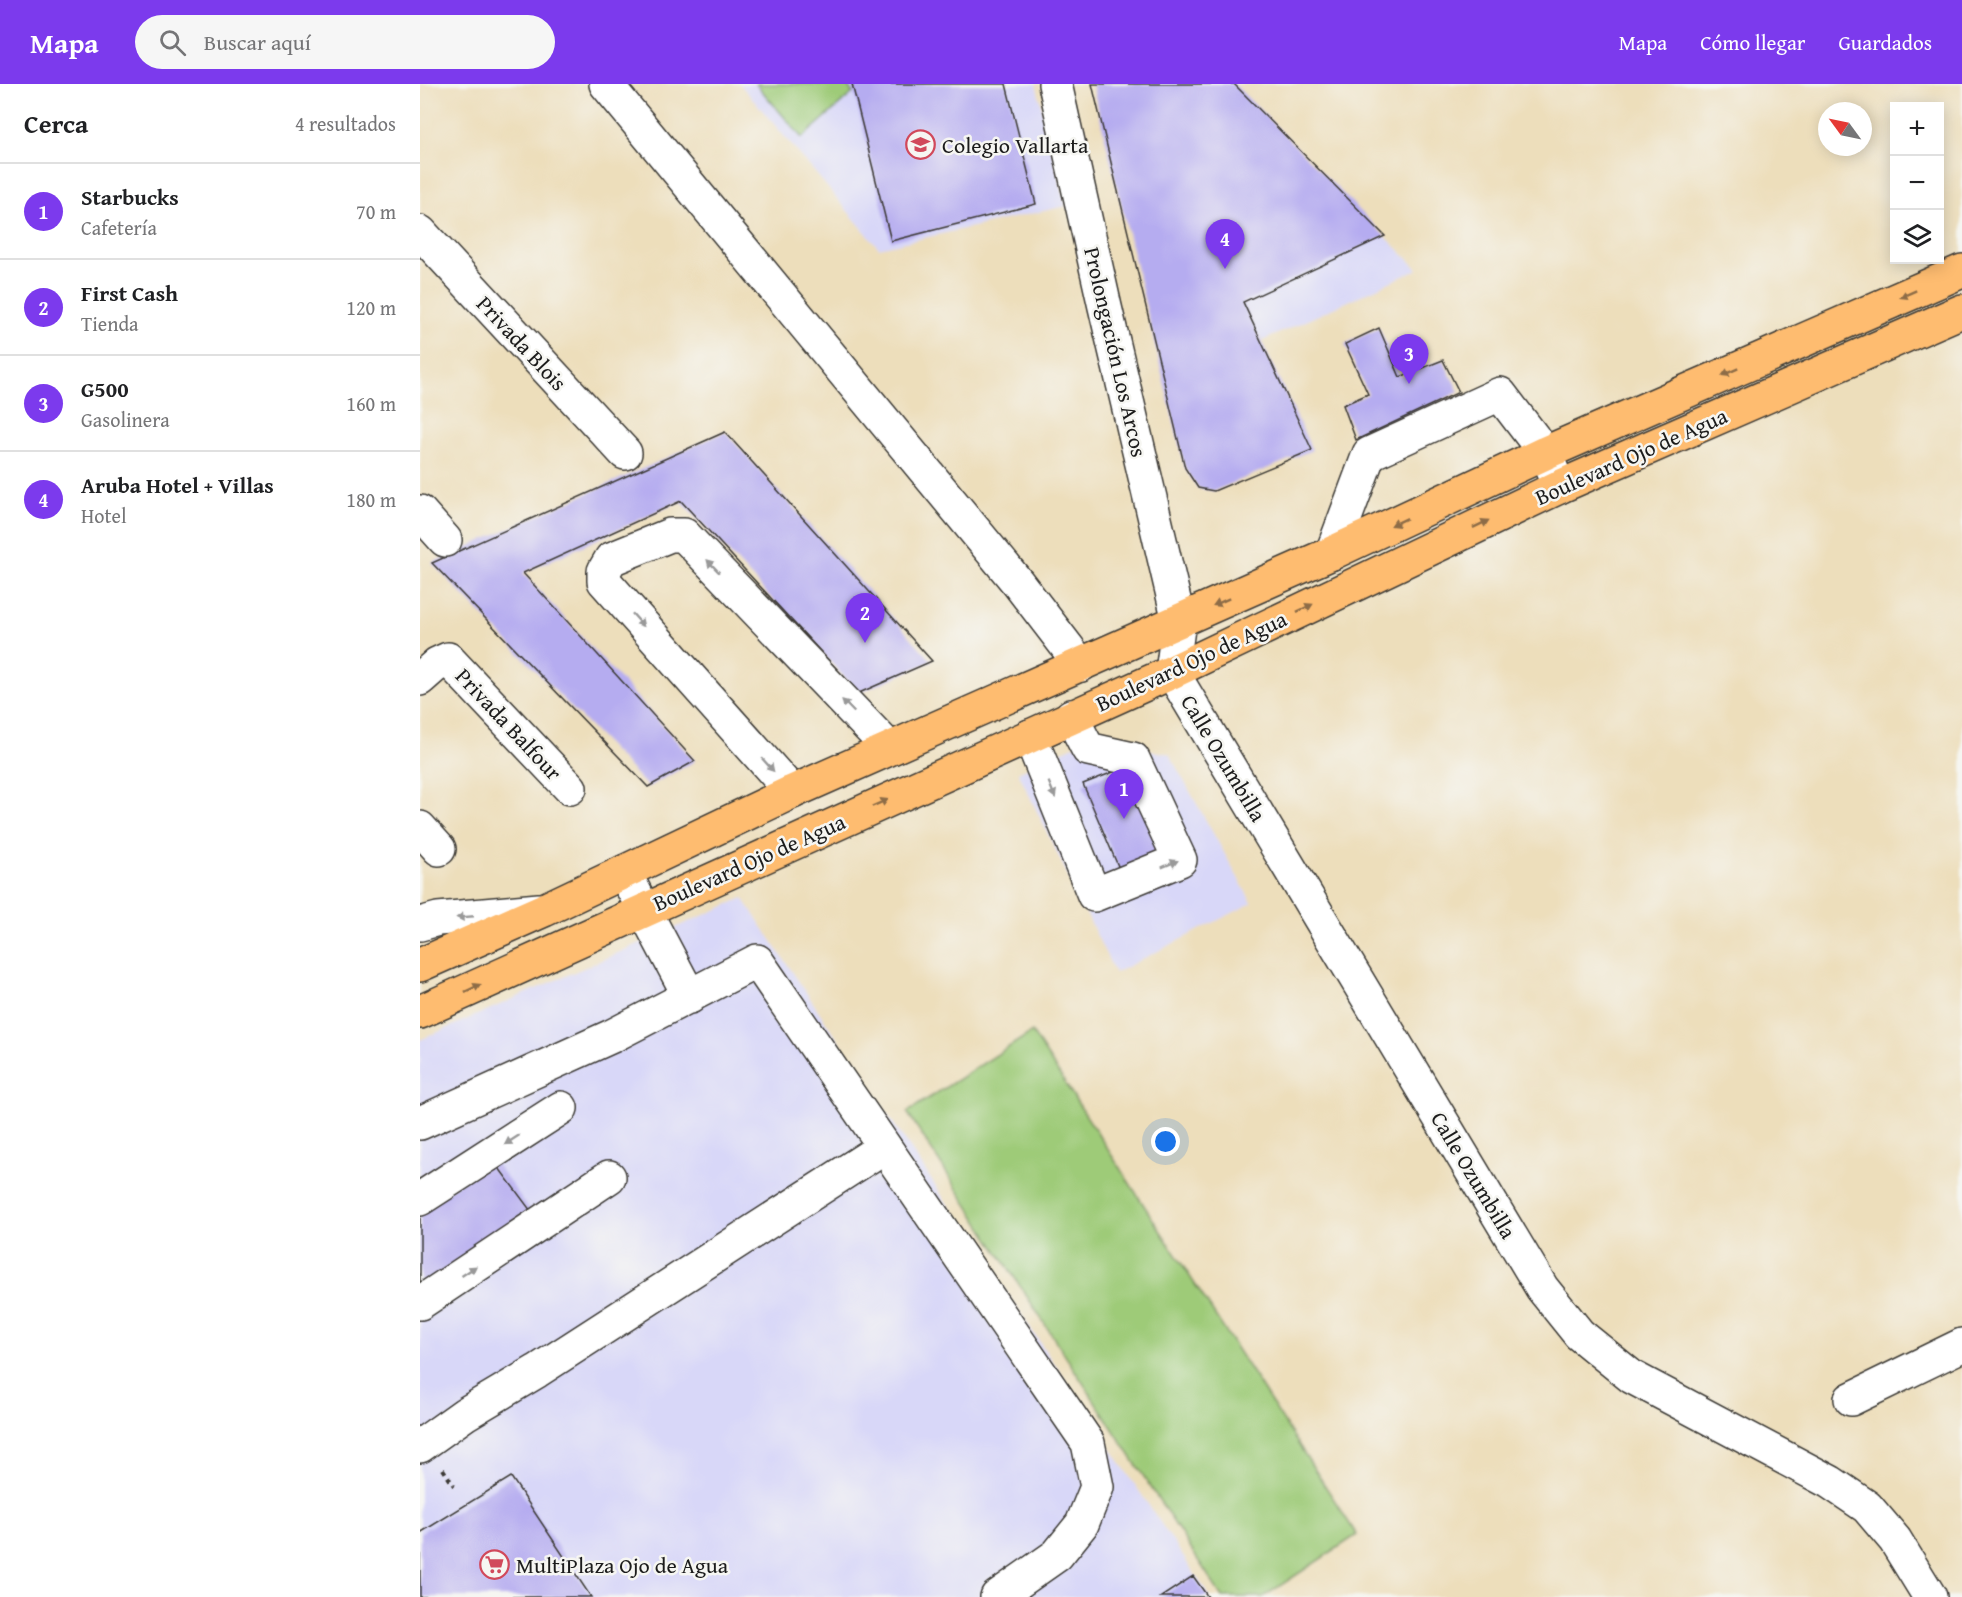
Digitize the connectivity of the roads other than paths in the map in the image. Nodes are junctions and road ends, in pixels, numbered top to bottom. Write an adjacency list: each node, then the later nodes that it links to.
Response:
1 (606, 84): 13 (street)
2 (1055, 84): 12 (street, Prolongación Los Arcos)
3 (420, 232): 6 (street, Privada Blois)
4 (1962, 271): 7 (main road, Boulevard Ojo de Agua, one-way to 7)
5 (1962, 311): 8 (main road, Boulevard Ojo de Agua)
6 (625, 453)
7 (1545, 453): 8 (street); 11 (main road, Boulevard Ojo de Agua, one-way to 11); 11 (street)
8 (1559, 487): 14 (main road, Boulevard Ojo de Agua, one-way to 8)
9 (420, 512): 10 (street)
10 (445, 540)
11 (1332, 553): 12 (main road, Boulevard Ojo de Agua, one-way to 12)
12 (1179, 621): 13 (main road, Boulevard Ojo de Agua); 14 (street, Calle Ozumbilla)
13 (1081, 665): 18 (main road, Boulevard Ojo de Agua)
14 (1172, 672): 16 (main road, Boulevard Ojo de Agua); 38 (street, Calle Ozumbilla)
15 (420, 679): 19 (street, Privada Balfour)
16 (1071, 716): 17 (main road, Boulevard Ojo de Agua); 17 (street, one-way to 16)
17 (1030, 736): 22 (main road, Boulevard Ojo de Agua, one-way to 17)
18 (889, 748): 20 (main road, Boulevard Ojo de Agua); 20 (street, one-way to 20)
19 (570, 788)
20 (792, 792): 21 (main road, Boulevard Ojo de Agua)
21 (624, 872): 22 (street); 23 (main road, Boulevard Ojo de Agua)
22 (645, 909): 26 (street); 27 (main road, Boulevard Ojo de Agua, one-way to 22)
23 (544, 910): 24 (street, one-way to 24); 25 (main road, Boulevard Ojo de Agua)
24 (420, 924)
25 (420, 965)
26 (690, 997): 29 (street); 30 (street)
27 (420, 1012)
28 (561, 1108): 32 (street, one-way to 32)
29 (420, 1123)
30 (884, 1147): 36 (street); 37 (street)
31 (609, 1177): 33 (street, one-way to 31)
32 (420, 1199)
33 (420, 1303)
34 (1962, 1345): 35 (street)
35 (1851, 1399)
36 (420, 1446)
37 (997, 1597)
38 (1930, 1597)

